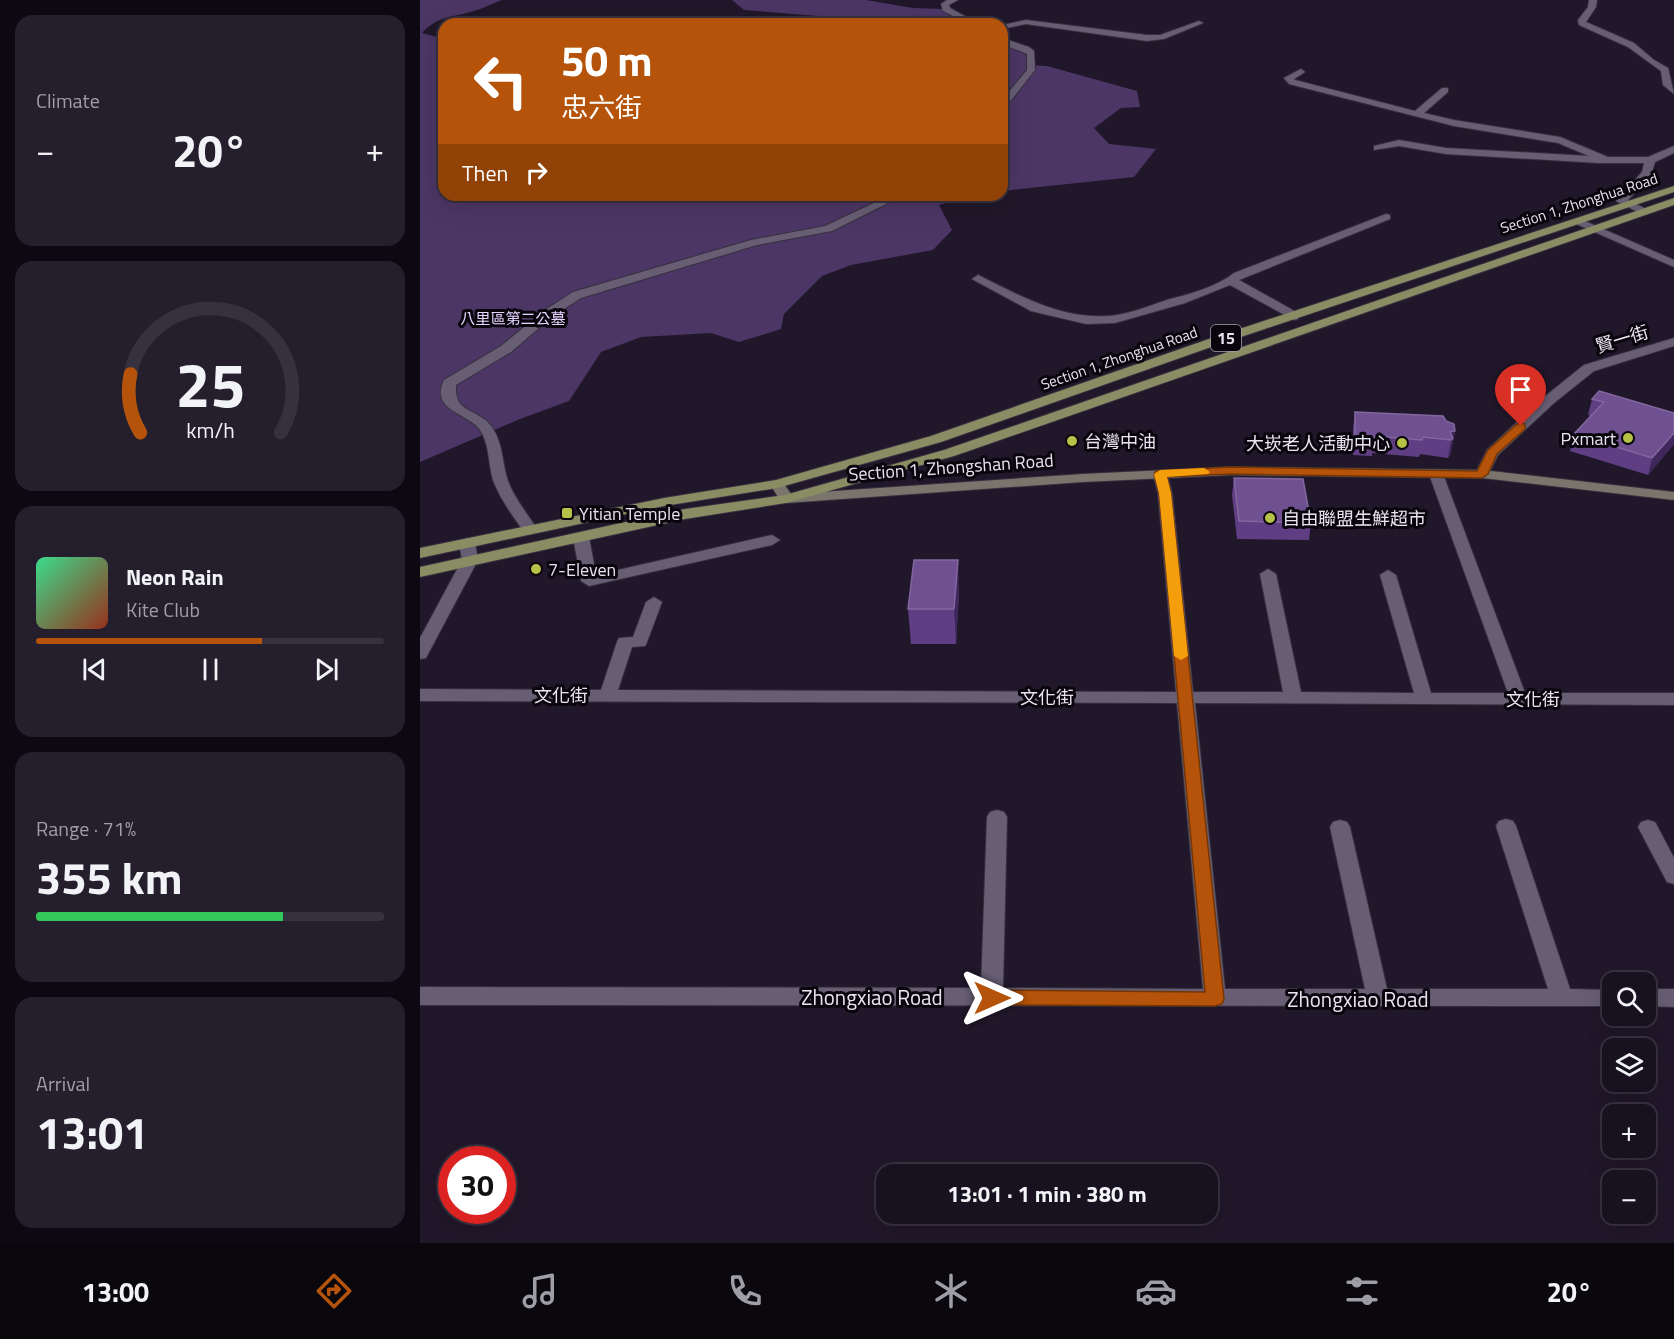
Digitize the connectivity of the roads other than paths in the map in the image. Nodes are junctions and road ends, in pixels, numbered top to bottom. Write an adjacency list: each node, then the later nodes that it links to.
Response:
1 (954, 0): 3 (street)
2 (1593, 0): 9 (street)
3 (963, 18)
4 (1199, 23): 5 (street)
5 (1008, 26)
6 (1008, 43): 10 (street)
7 (1301, 72): 11 (street)
8 (1445, 90): 11 (street)
9 (1674, 91)
10 (1008, 99)
11 (1418, 113): 14 (street)
12 (1378, 147): 14 (street)
13 (1674, 149): 15 (street)
14 (1606, 159): 15 (street)
15 (1650, 160): 19 (street)
16 (1674, 189): 19 (main road, Section 1, Zhonghua Road / 15)
17 (886, 201): 35 (street)
18 (1674, 201): 20 (main road, Section 1, Zhonghua Road / 15)
19 (1626, 205): 20 (street); 22 (main road, Section 1, Zhonghua Road / 15)
20 (1644, 212): 23 (main road, Section 1, Zhonghua Road / 15)
21 (1386, 217): 26 (street)
22 (1578, 221): 23 (street); 27 (main road, Section 1, Zhonghua Road / 15)
23 (1594, 228): 24 (street); 34 (main road, Section 1, Zhonghua Road / 15)
24 (1674, 264)
25 (978, 279): 26 (street)
26 (1231, 281): 27 (street)
27 (1294, 316): 32 (main road, Section 1, Zhonghua Road / 15)
28 (1674, 342): 31 (street, 賢一街)
29 (1160, 474): 30 (main road, Section 1, Zhongshan Road); 34 (main road, Section 1, Zhongshan Road); 48 (street)
30 (1436, 474): 31 (main road, Section 1, Zhongshan Road); 51 (street)
31 (1482, 474): 33 (main road, Section 1, Zhongshan Road)
32 (777, 484): 34 (main road); 35 (main road, 15)
33 (1674, 496)
34 (786, 499): 36 (main road, 15)
35 (528, 529): 38 (main road, 15)
36 (581, 537): 37 (street); 40 (main road, 15)
37 (772, 540)
38 (467, 543): 39 (main road, 15); 40 (street)
39 (420, 553)
40 (470, 560): 41 (main road, 15); 45 (street)
41 (420, 572)
42 (1268, 574): 49 (street)
43 (1388, 575): 50 (street)
44 (654, 602): 47 (street)
45 (420, 654)
46 (420, 694): 47 (street, 文化街)
47 (608, 695): 48 (street, 文化街)
48 (1185, 697): 49 (street, 文化街); 63 (street)
49 (1293, 698): 50 (street, 文化街)
50 (1424, 698): 51 (street, 文化街)
51 (1519, 699): 52 (street, 文化街)
52 (1674, 699)
53 (997, 817): 59 (street)
54 (1506, 826): 65 (street)
55 (1340, 827): 64 (street)
56 (1648, 827): 57 (street)
57 (1674, 877)
58 (420, 996): 59 (street, Zhongxiao Road)
59 (992, 998): 63 (street, Zhongxiao Road)
60 (1602, 998): 65 (street, Zhongxiao Road)
61 (1656, 998): 62 (street)
62 (1674, 998)
63 (1215, 999): 64 (street, Zhongxiao Road)
64 (1378, 999): 65 (street, Zhongxiao Road)
65 (1562, 999)

